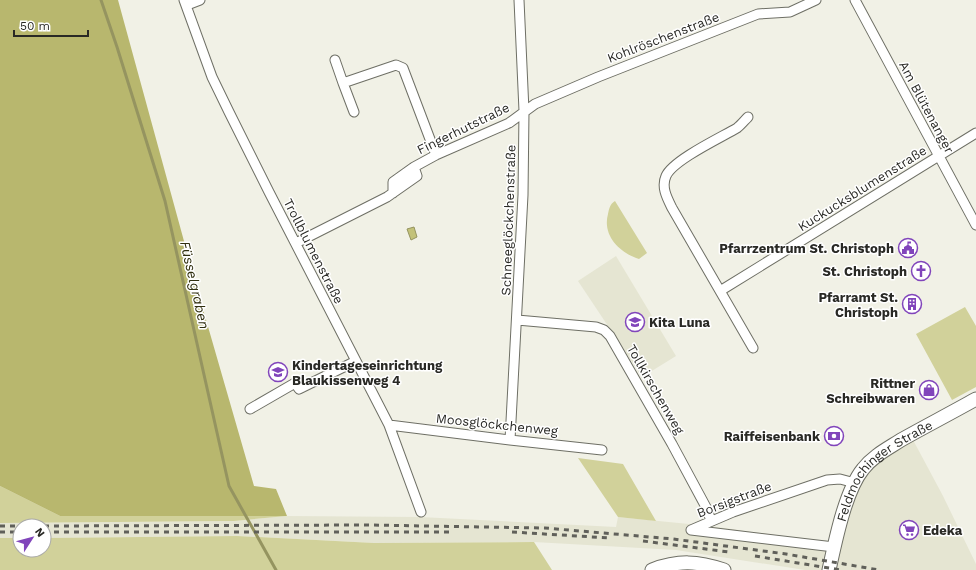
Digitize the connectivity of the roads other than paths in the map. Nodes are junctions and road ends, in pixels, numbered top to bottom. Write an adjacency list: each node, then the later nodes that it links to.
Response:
1 (200, 0): 5 (street)
2 (519, 0): 8 (street, Schneeglöckchenstraße)
3 (816, 0): 8 (street, Kohlröschenstraße)
4 (856, 0): 13 (street, Am Blütenanger)
5 (185, 3): 15 (street, Trollblumenstraße)
6 (335, 60): 7 (street)
7 (343, 83): 9 (street); 12 (street)
8 (524, 111): 12 (street, Fingerhutstraße); 17 (street, Schneeglöckchenstraße)
9 (354, 112)
10 (748, 117): 16 (street)
11 (976, 133): 13 (street, Kuckucksblumenstraße)
12 (436, 155): 15 (street, Fingerhutstraße)
13 (939, 156): 14 (street, Am Blütenanger); 16 (street, Kuckucksblumenstraße)
14 (976, 225)
15 (296, 243): 19 (street, Trollblumenstraße)
16 (720, 290): 18 (street)
17 (516, 320): 23 (street, Schneeglöckchenstraße); 27 (street, Tollkirschenweg)
18 (753, 348)
19 (356, 361): 21 (street); 22 (street, Trollblumenstraße)
20 (976, 399): 25 (main road, Feldmochinger Straße)
21 (250, 409)
22 (389, 425): 23 (street, Moosglöckchenweg); 26 (street, Trollblumenstraße)
23 (510, 440): 24 (street, Moosglöckchenweg)
24 (602, 450)
25 (855, 483): 27 (street, Borsigstraße); 28 (main road, Feldmochinger Straße)
26 (421, 512)
27 (711, 521): 28 (street, Borsigstraße)
28 (834, 547): 31 (main road, Feldmochinger Straße)
29 (652, 570): 30 (main road)
30 (724, 570)
31 (829, 570)

